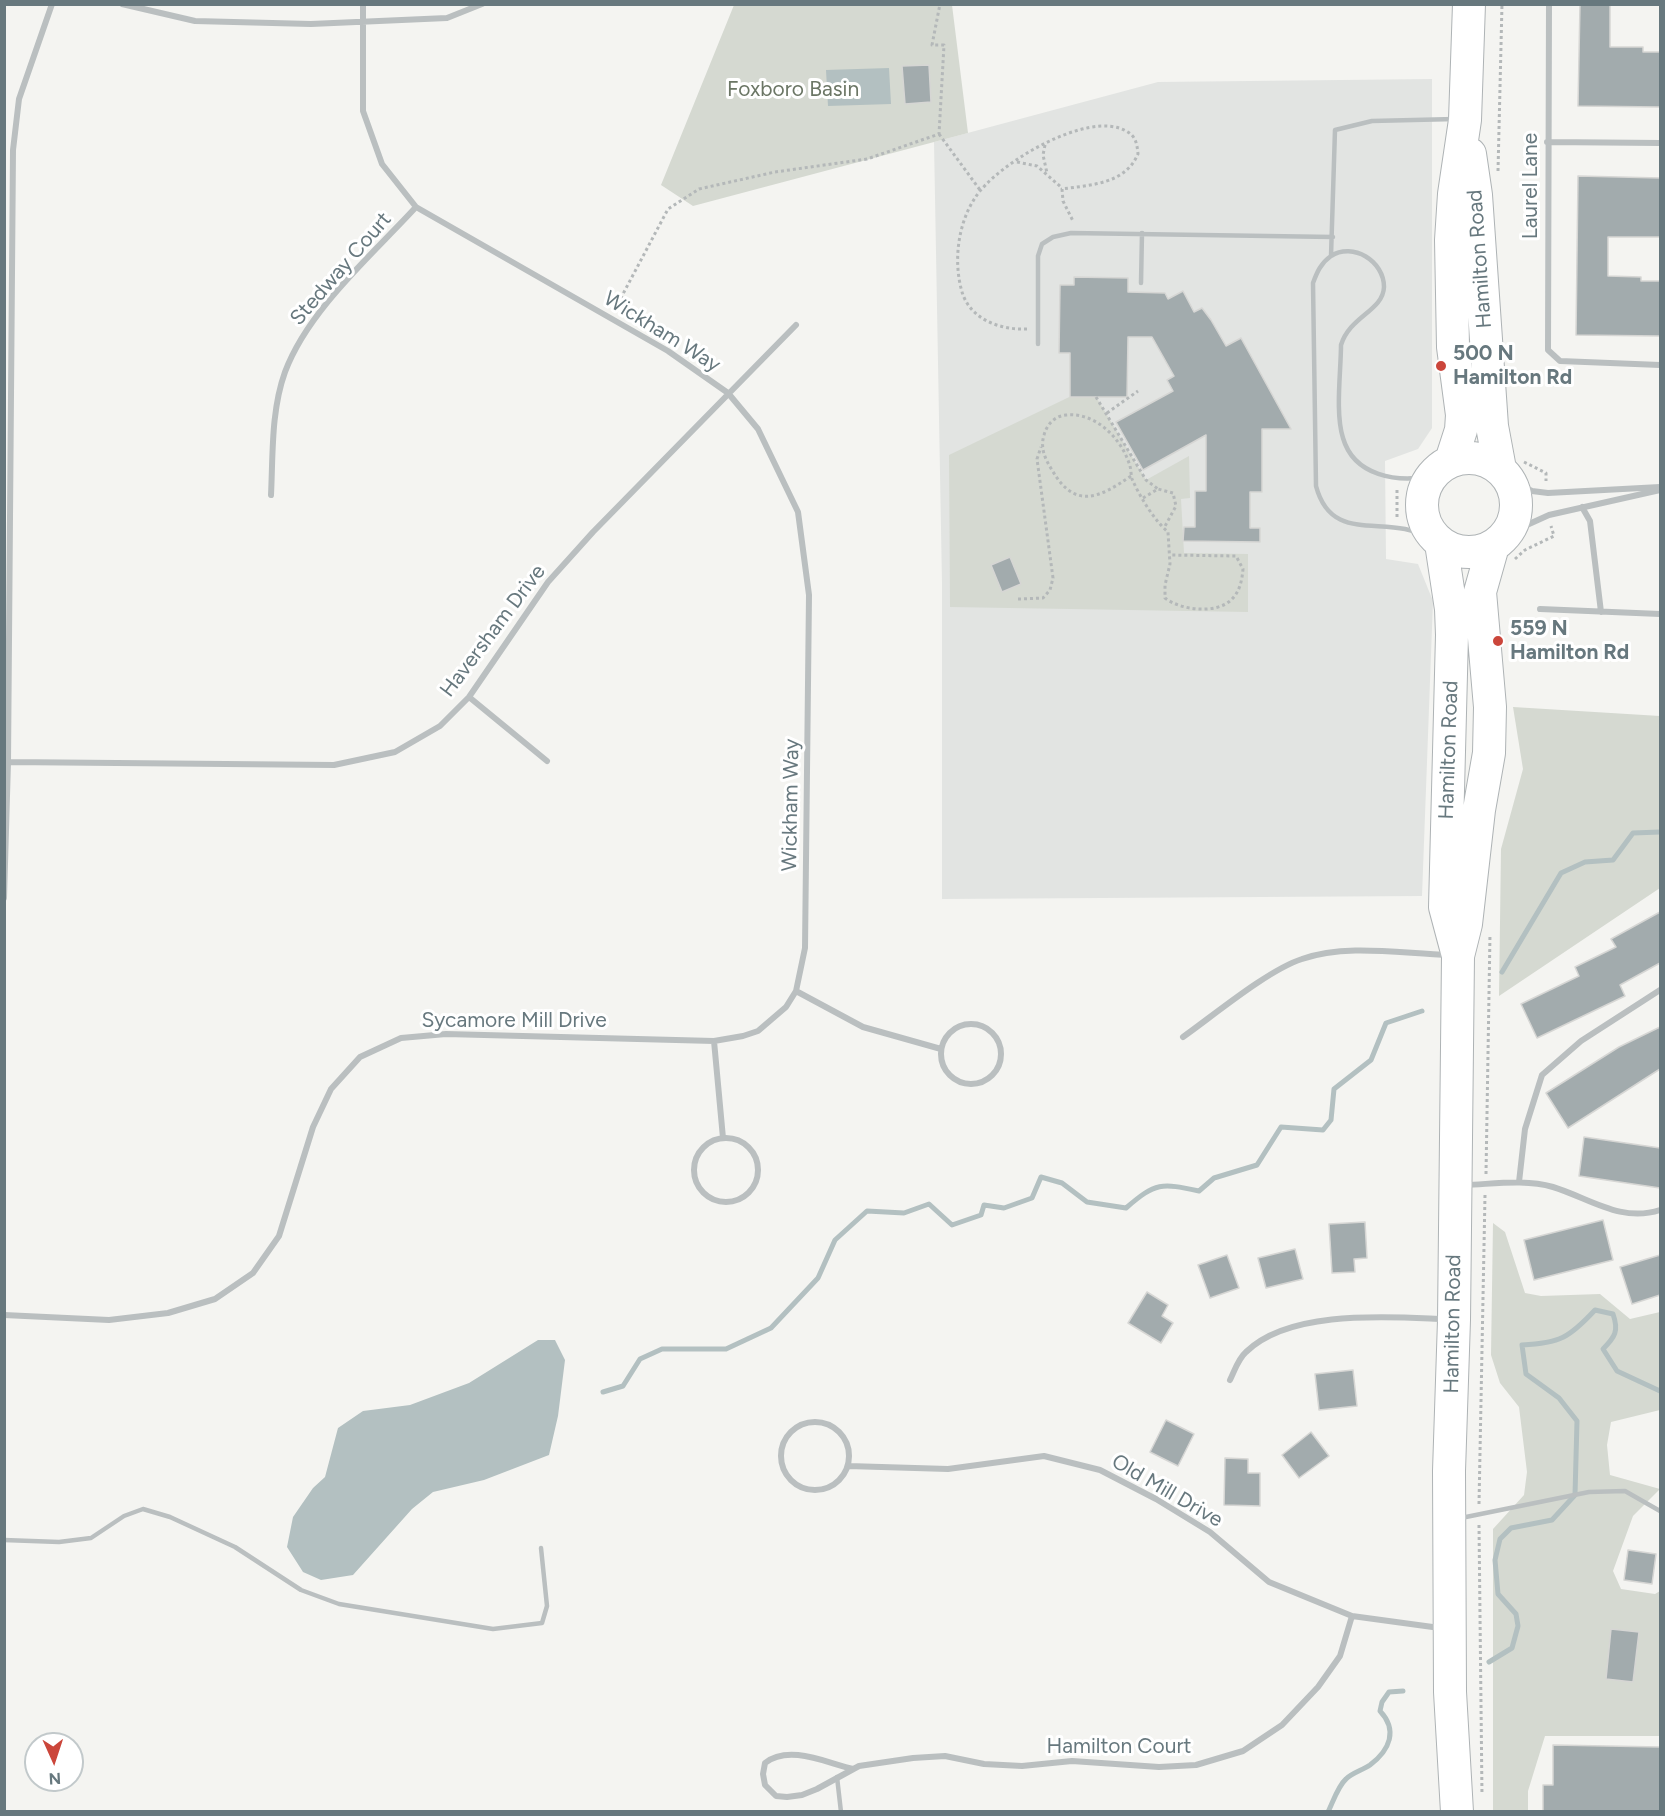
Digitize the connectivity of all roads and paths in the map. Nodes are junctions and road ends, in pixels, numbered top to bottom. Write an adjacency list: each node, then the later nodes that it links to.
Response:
1 (51, 4): 55 (street)
2 (122, 4): 8 (street)
3 (363, 4): 8 (street, Wickham Way)
4 (482, 4): 8 (street)
5 (940, 4): 10 (path)
6 (1469, 4): 9 (main road, Hamilton Road)
7 (1549, 4): 11 (street, Laurel Lane)
8 (363, 24): 18 (street, Wickham Way)
9 (1465, 120): 21 (lane); 34 (main road, Hamilton Road); 35 (main road, Hamilton Road)
10 (939, 134): 17 (path); 24 (path)
11 (1547, 142): 12 (street); 28 (street, Laurel Lane)
12 (1660, 143)
13 (1045, 145): 14 (path); 15 (path); 16 (path)
14 (1016, 161): 15 (path); 17 (path)
15 (1048, 174): 16 (path)
16 (1062, 189): 20 (path)
17 (981, 190): 26 (path)
18 (416, 207): 24 (street, Wickham Way); 40 (street, Stedway Court)
19 (1142, 233): 20 (lane); 21 (lane); 23 (lane)
20 (1079, 234): 26 (lane)
21 (1333, 237): 22 (lane)
22 (1331, 256): 34 (lane); 46 (lane)
23 (1141, 284)
24 (610, 318): 30 (street, Wickham Way)
25 (796, 325): 30 (street, Haversham Drive)
26 (1038, 329): 27 (lane)
27 (1038, 344)
28 (1660, 365)
29 (1138, 391): 32 (path)
30 (728, 393): 53 (street, Haversham Drive); 60 (street, Wickham Way)
31 (1096, 397): 32 (path)
32 (1107, 413): 37 (path)
33 (1042, 445): 36 (path); 36 (path); 49 (path)
34 (1441, 468): 35 (main road); 46 (main road)
35 (1505, 475): 38 (street); 47 (main road)
36 (1131, 476): 41 (path)
37 (1158, 489): 41 (path); 45 (path)
38 (1660, 489): 42 (street)
39 (1397, 490): 43 (path)
40 (271, 495)
41 (1143, 498): 45 (path)
42 (1582, 507): 47 (street); 51 (street)
43 (1397, 518)
44 (1551, 526): 47 (path)
45 (1164, 528): 48 (path)
46 (1438, 541): 47 (main road); 58 (main road, Hamilton Road)
47 (1503, 548): 58 (main road, Hamilton Road)
48 (1170, 555): 48 (path)
49 (1018, 599)
50 (1540, 609): 51 (street)
51 (1601, 612): 52 (street)
52 (1660, 614)
53 (469, 697): 54 (street); 55 (street, Haversham Drive)
54 (547, 761)
55 (8, 762): 56 (street)
56 (4, 898)
57 (1490, 930): 66 (path)
58 (1458, 956): 61 (street); 66 (main road, Hamilton Road)
59 (1660, 990): 65 (street)
60 (796, 991): 62 (street, Sycamore Mill Drive); 63 (street)
61 (1183, 1037)
62 (714, 1041): 64 (street); 68 (street, Sycamore Mill Drive)
63 (941, 1049): 63 (street)
64 (723, 1138): 64 (street)
65 (1519, 1182): 66 (street); 67 (street)
66 (1470, 1185): 69 (main road, Hamilton Road); 73 (path)
67 (1660, 1210)
68 (4, 1314)
69 (1454, 1320): 70 (street); 73 (main road, Hamilton Road)
70 (1230, 1380)
71 (848, 1466): 71 (street); 76 (street, Old Mill Drive)
72 (1660, 1511): 73 (lane)
73 (1464, 1518): 77 (main road, Hamilton Road); 81 (path)
74 (4, 1540): 75 (lane)
75 (541, 1548)
76 (1352, 1616): 77 (street, Old Mill Drive); 79 (street, Hamilton Court)
77 (1450, 1629): 78 (main road, Hamilton Road)
78 (1450, 1692): 81 (main road, Hamilton Road); 83 (main road, Hamilton Road)
79 (853, 1768): 80 (street, Hamilton Court); 80 (street, Hamilton Court)
80 (837, 1776): 82 (lane)
81 (1469, 1806)
82 (842, 1812)
83 (1441, 1812)

